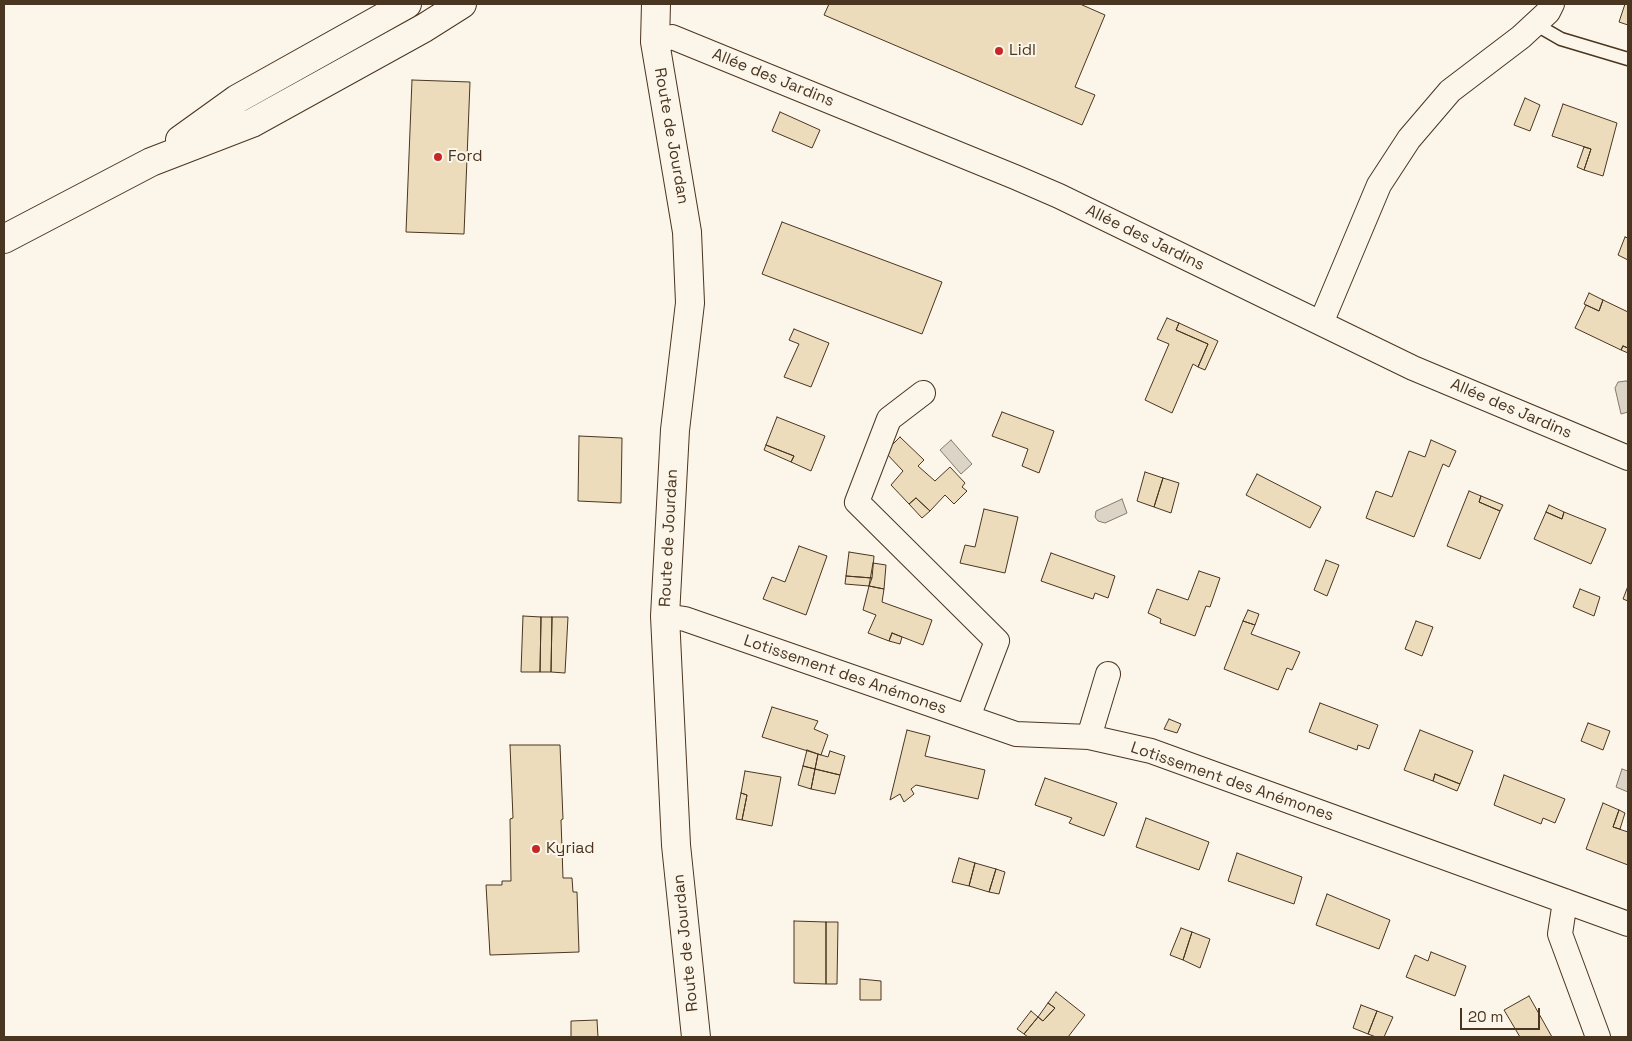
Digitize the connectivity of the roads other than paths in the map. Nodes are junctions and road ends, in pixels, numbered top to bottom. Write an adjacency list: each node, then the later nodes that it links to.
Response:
1 (407, 4): 9 (street)
2 (462, 4): 9 (street)
3 (639, 4): 7 (street, Route de Jourdan)
4 (656, 4): 7 (street, Route de Jourdan)
5 (1552, 4): 6 (street)
6 (1536, 24): 8 (lane); 11 (street)
7 (655, 42): 11 (street, Allée des Jardins); 14 (street, Route de Jourdan)
8 (1628, 59)
9 (151, 162): 10 (street)
10 (4, 239)
11 (1321, 323): 13 (street, Allée des Jardins)
12 (923, 393): 16 (street)
13 (1628, 458)
14 (665, 616): 16 (street, Lotissement des Anémones); 20 (street, Route de Jourdan)
15 (1108, 674): 17 (street)
16 (968, 717): 17 (street, Lotissement des Anémones)
17 (1088, 737): 18 (street, Lotissement des Anémones)
18 (1565, 901): 19 (street, Lotissement des Anémones); 21 (street)
19 (1628, 924)
20 (696, 1037)
21 (1598, 1037)

